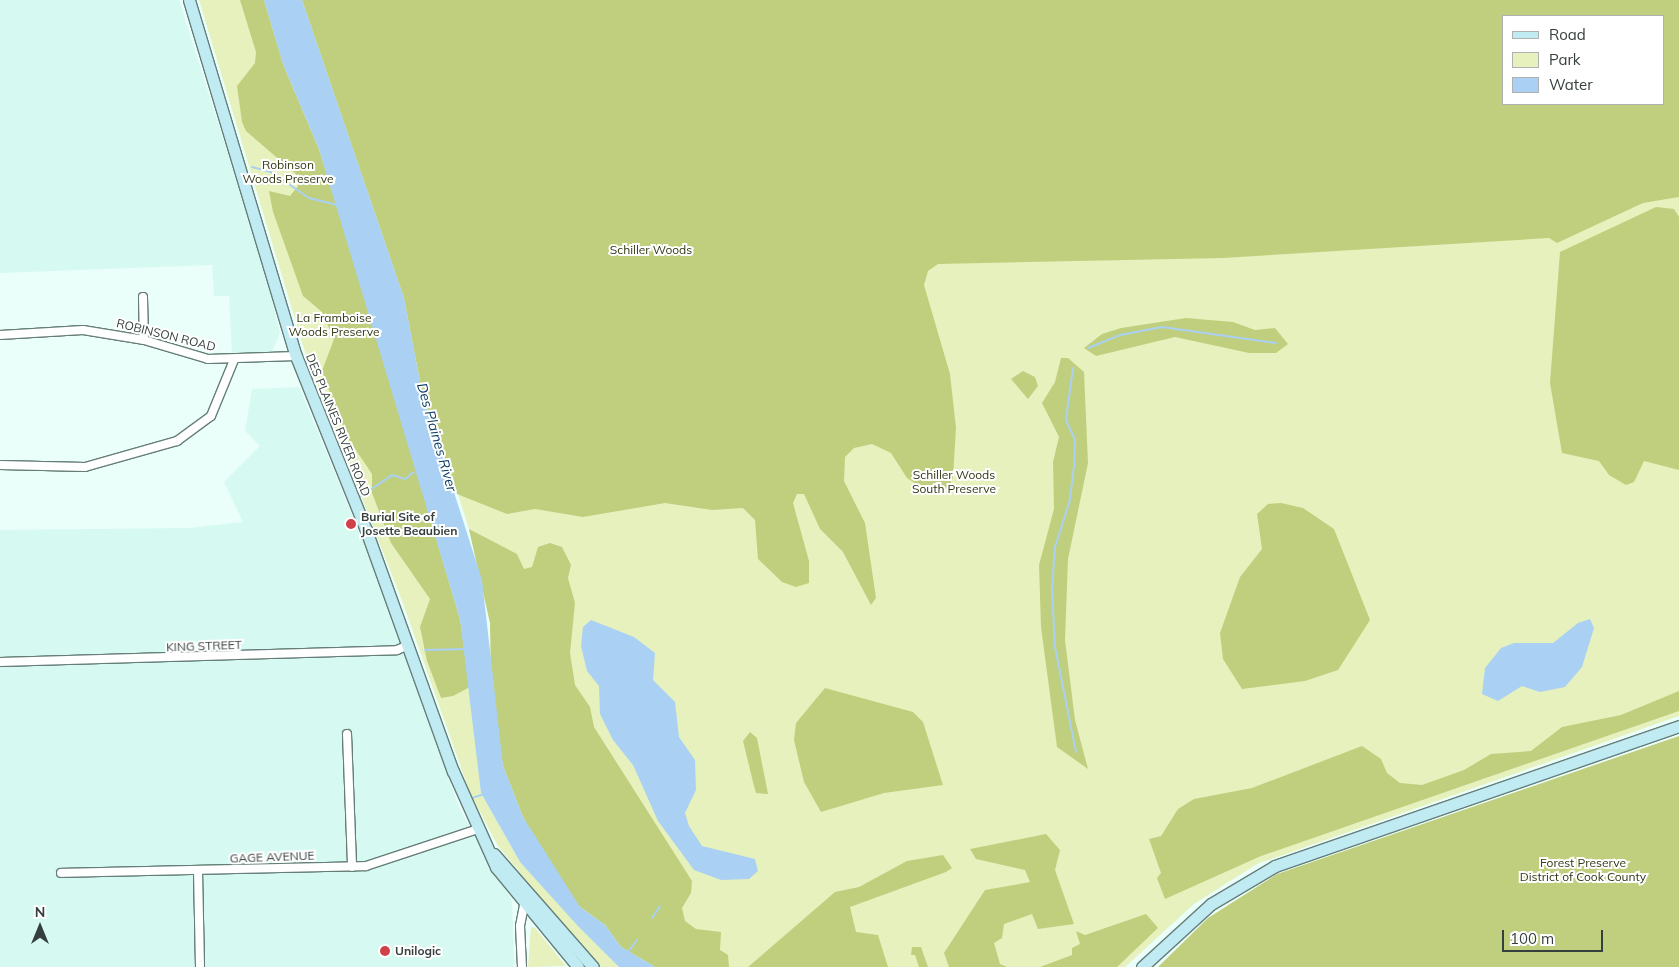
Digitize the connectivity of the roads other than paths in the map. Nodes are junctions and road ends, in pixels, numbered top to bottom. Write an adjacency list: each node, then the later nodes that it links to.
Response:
1 (190, 0): 5 (main road, DES PLAINES RIVER ROAD)
2 (143, 297): 4 (street)
3 (0, 335): 4 (street, ROBINSON ROAD)
4 (144, 340): 6 (street, ROBINSON ROAD)
5 (296, 356): 6 (street, ROBINSON ROAD); 8 (main road, DES PLAINES RIVER ROAD)
6 (234, 360): 7 (street)
7 (0, 465)
8 (409, 645): 9 (street, KING STREET); 12 (main road, DES PLAINES RIVER ROAD)
9 (0, 662)
10 (1679, 726): 22 (main road)
11 (347, 734): 14 (street)
12 (478, 829): 13 (main road, DES PLAINES RIVER ROAD); 14 (street, GAGE AVENUE)
13 (490, 850): 17 (main road, DES PLAINES RIVER ROAD); 21 (main road, DES PLAINES RIVER ROAD)
14 (352, 867): 15 (street, GAGE AVENUE)
15 (198, 871): 16 (street, GAGE AVENUE); 18 (street)
16 (61, 874)
17 (524, 906): 19 (street); 20 (main road, DES PLAINES RIVER ROAD)
18 (200, 967)
19 (522, 967)
20 (578, 967)
21 (593, 967)
22 (1142, 967)

